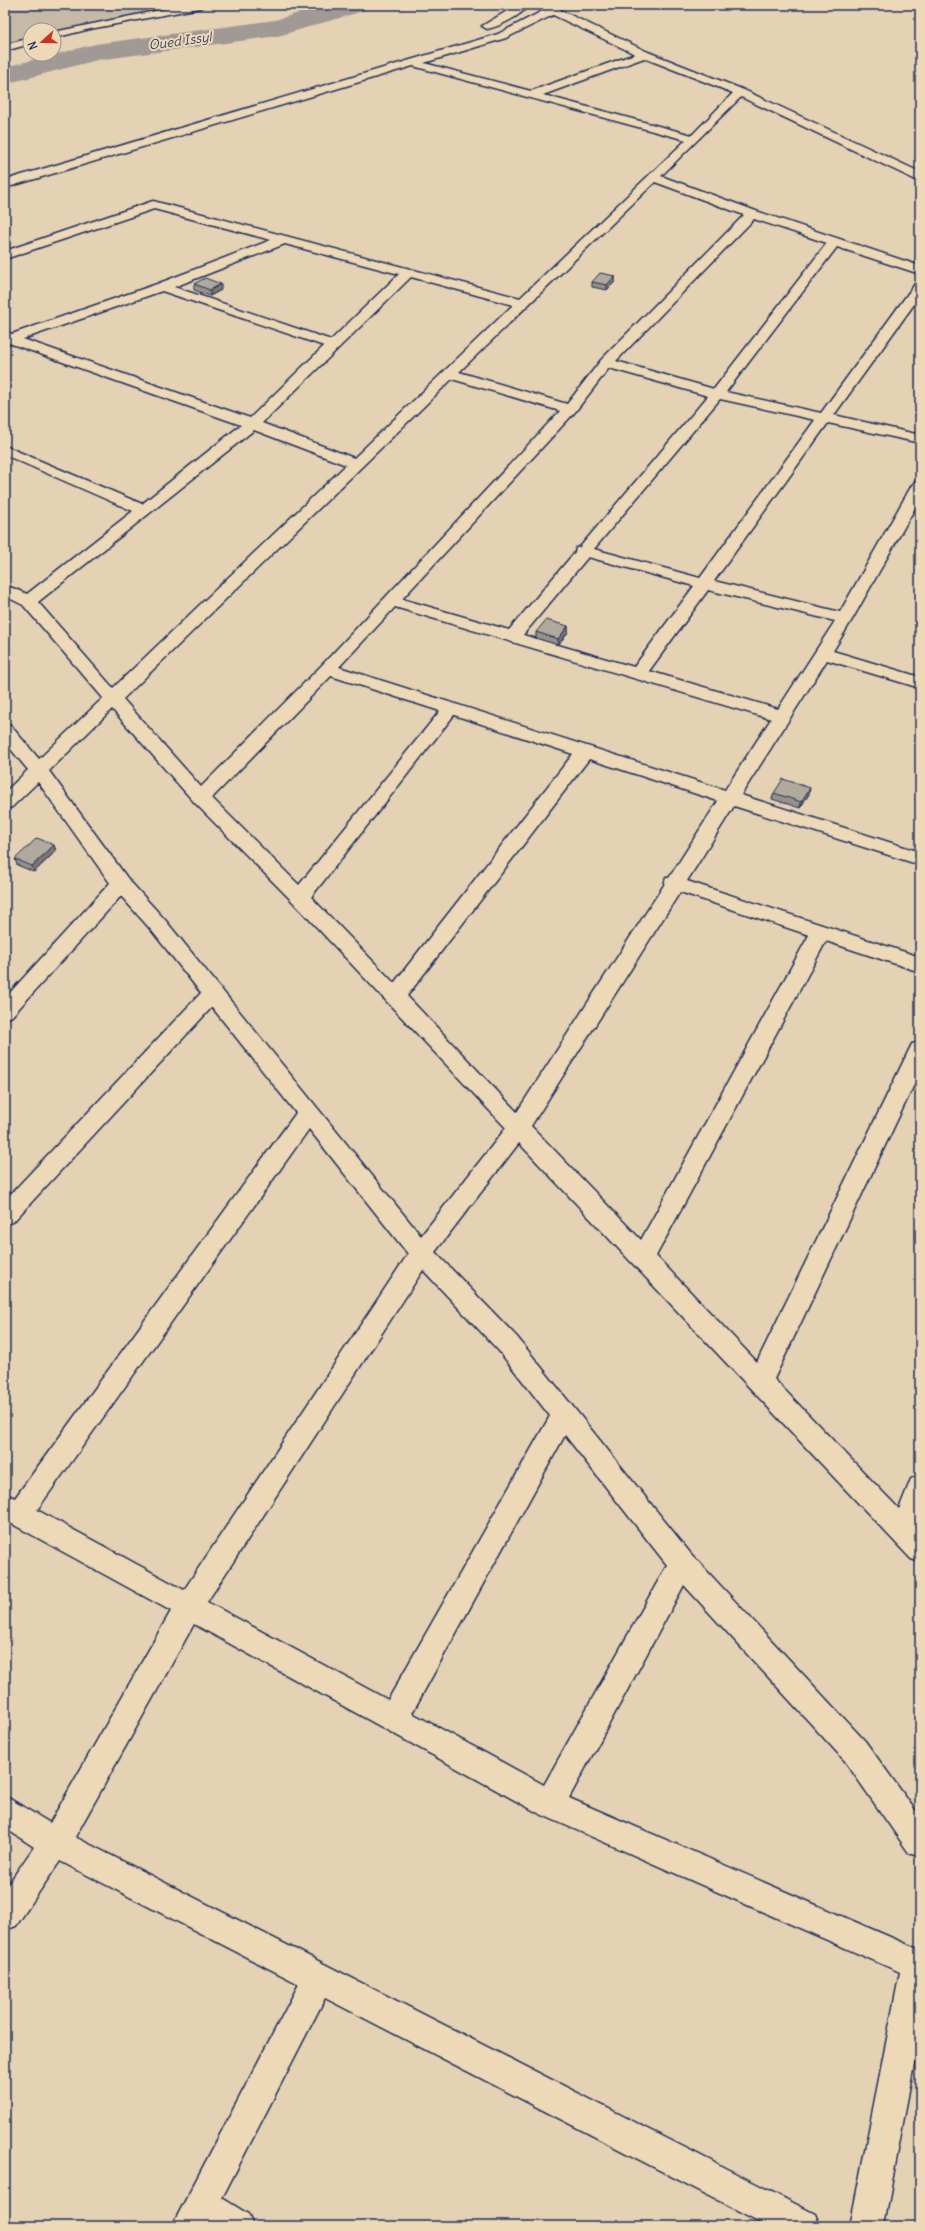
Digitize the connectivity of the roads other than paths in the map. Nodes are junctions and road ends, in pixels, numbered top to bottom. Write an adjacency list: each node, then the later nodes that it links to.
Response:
1 (200, 5): 5 (street)
2 (524, 5): 4 (street)
3 (556, 8): 8 (street); 9 (street)
4 (474, 31)
5 (62, 33)
6 (22, 43): 7 (street)
7 (5, 48)
8 (644, 54): 10 (street); 11 (street)
9 (414, 63): 11 (street); 15 (street)
10 (740, 92): 12 (street); 14 (street)
11 (531, 95): 12 (street)
12 (694, 139): 13 (street)
13 (653, 176): 16 (street); 24 (street)
14 (920, 177)
15 (5, 184)
16 (752, 214): 18 (street); 27 (street)
17 (283, 240): 19 (street); 21 (street); 22 (street)
18 (834, 242): 20 (street); 29 (street)
19 (5, 255)
20 (920, 270)
21 (408, 273): 24 (street); 26 (street)
22 (162, 287): 25 (street); 26 (street)
23 (920, 287): 31 (street)
24 (522, 303): 28 (street)
25 (7, 338): 32 (street)
26 (334, 345): 32 (street)
27 (606, 363): 29 (street); 30 (street)
28 (449, 374): 30 (street); 35 (street)
29 (717, 394): 31 (street); 38 (street)
30 (570, 409): 42 (street)
31 (825, 416): 33 (street); 39 (street)
32 (252, 424): 35 (street); 37 (street)
33 (920, 439)
34 (5, 450): 37 (street)
35 (356, 464): 49 (street)
36 (920, 485): 43 (street)
37 (144, 510): 41 (street)
38 (582, 551): 39 (street); 44 (street)
39 (704, 584): 43 (street); 47 (street)
40 (5, 590): 41 (street)
41 (29, 601): 49 (street)
42 (391, 601): 44 (street); 46 (street)
43 (845, 618): 45 (street)
44 (512, 637): 47 (street)
45 (822, 653): 48 (street); 51 (street)
46 (328, 669): 50 (street); 56 (street)
47 (638, 674): 51 (street)
48 (920, 683)
49 (112, 699): 54 (street); 56 (street)
50 (451, 708): 53 (street); 61 (street)
51 (781, 716): 55 (street)
52 (5, 730): 54 (street)
53 (586, 751): 55 (street); 65 (street)
54 (39, 771): 57 (street); 60 (street)
55 (728, 797): 58 (street); 59 (street)
56 (201, 798): 61 (street)
57 (5, 803)
58 (920, 859)
59 (673, 883): 62 (street); 69 (street)
60 (121, 884): 64 (street); 66 (street)
61 (300, 897): 65 (street)
62 (820, 933): 63 (street); 72 (street)
63 (920, 965)
64 (212, 994): 68 (street); 70 (street)
65 (395, 997): 69 (street)
66 (5, 1011)
67 (920, 1050): 73 (street)
68 (308, 1113): 71 (street); 76 (street)
69 (519, 1127): 71 (street); 72 (street)
70 (5, 1215)
71 (421, 1253): 74 (street); 79 (street)
72 (643, 1258): 73 (street)
73 (760, 1382): 77 (street)
74 (564, 1414): 78 (street); 80 (street)
75 (920, 1487): 77 (street)
76 (12, 1509): 79 (street)
77 (912, 1541)
78 (682, 1563): 81 (street); 83 (street)
79 (189, 1606): 80 (street); 84 (street)
80 (394, 1718): 81 (street)
81 (550, 1804): 90 (street)
82 (5, 1811): 84 (street)
83 (920, 1842)
84 (55, 1843): 85 (street); 86 (street)
85 (5, 1915)
86 (319, 1978): 87 (street); 89 (street)
87 (194, 2215): 88 (street)
88 (236, 2226)
89 (803, 2226)
90 (867, 2226)

